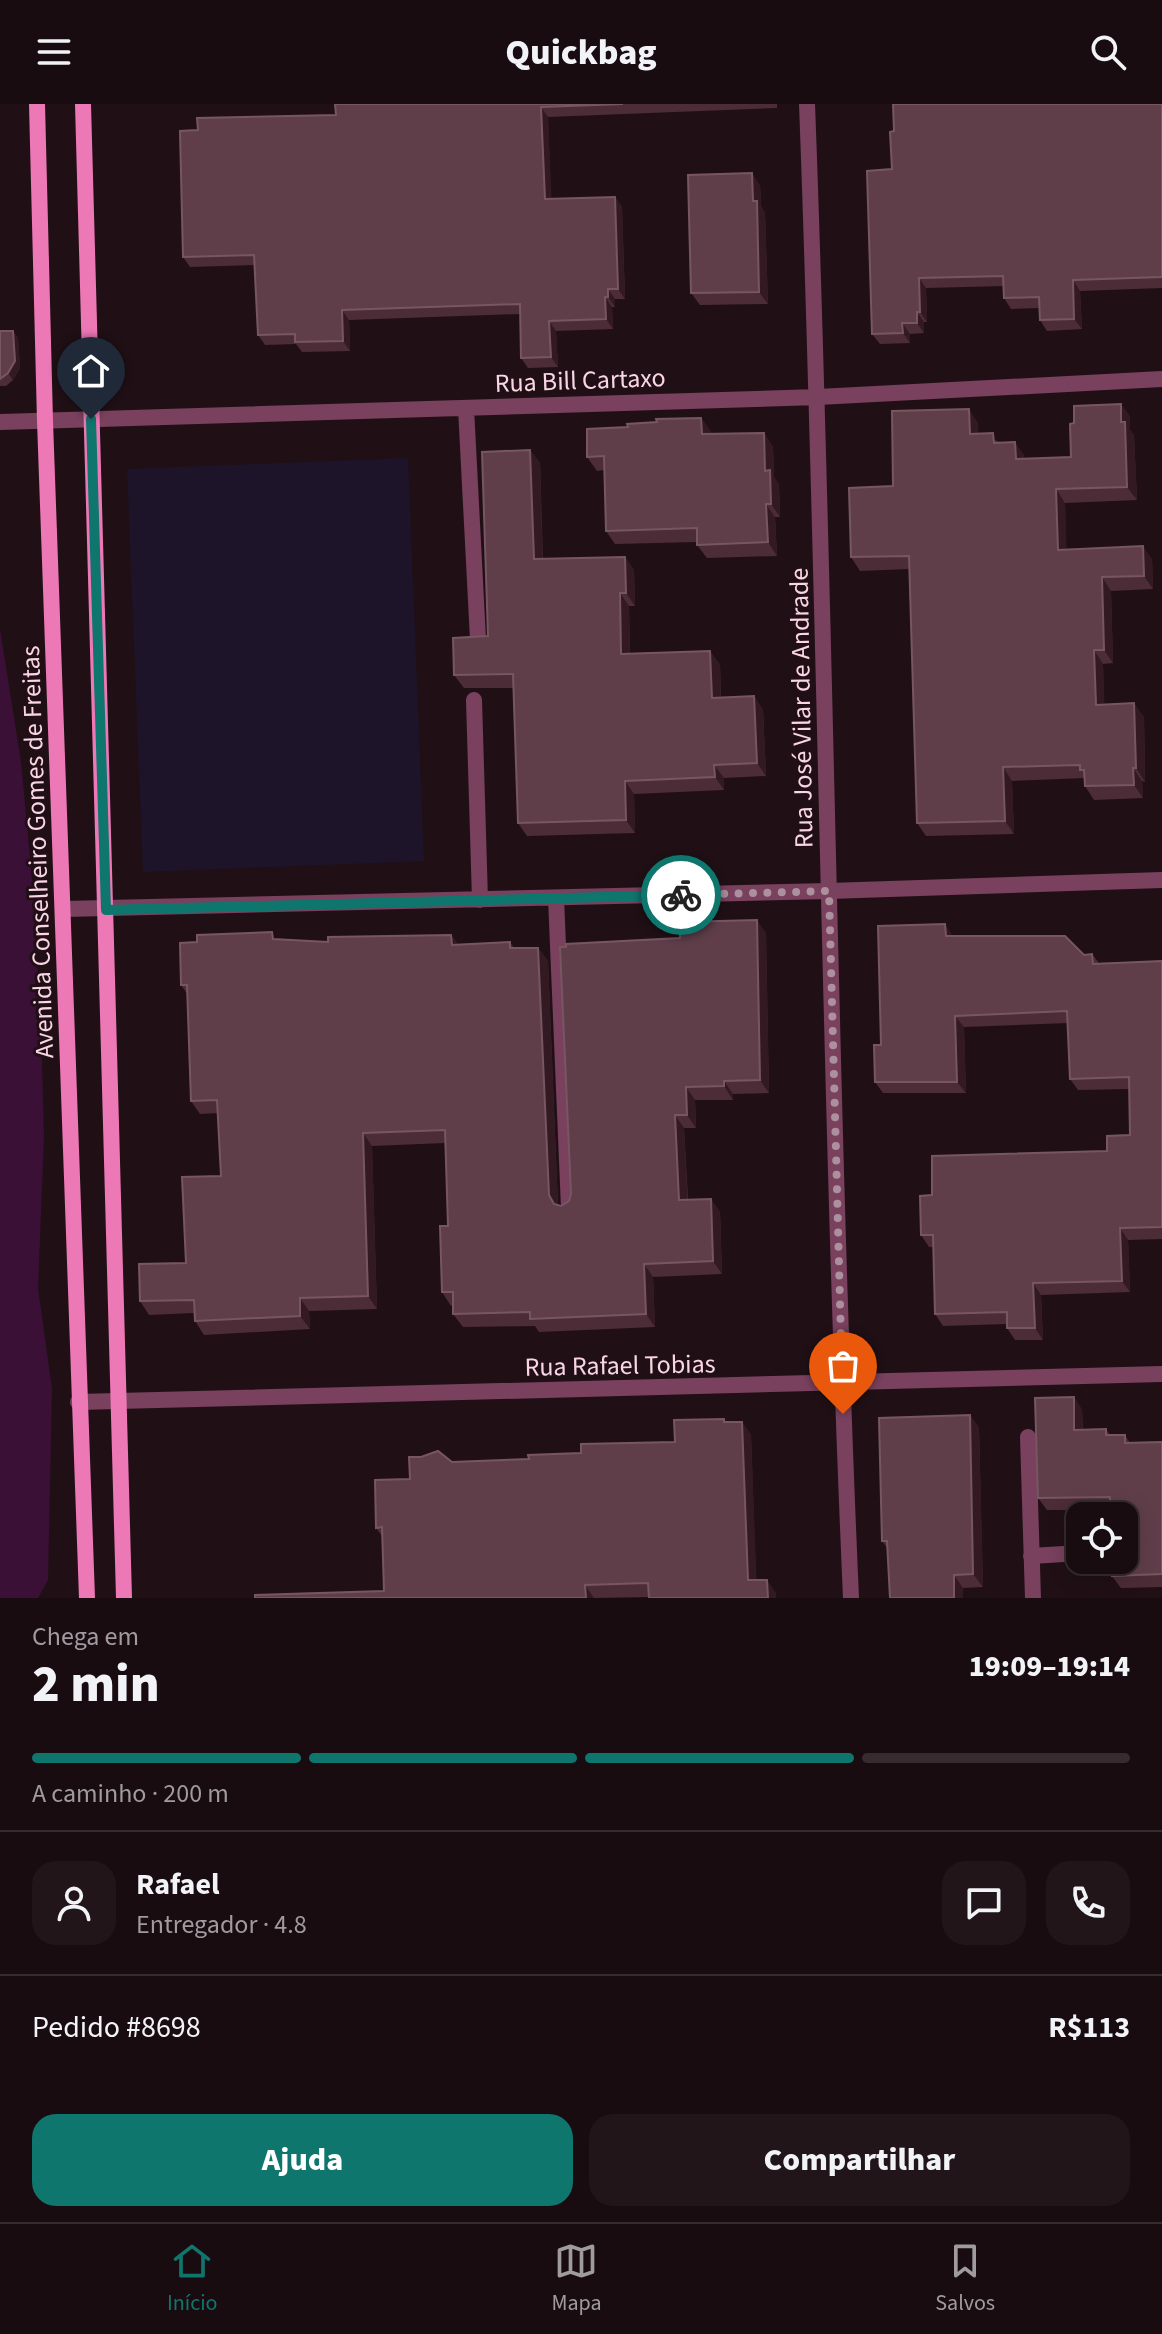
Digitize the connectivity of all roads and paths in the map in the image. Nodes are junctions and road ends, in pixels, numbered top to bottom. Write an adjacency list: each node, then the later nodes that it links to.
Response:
1 (37, 104): 8 (street, Avenida Conselheiro Gomes de Freitas)
2 (83, 104): 7 (street)
3 (807, 104): 5 (street, Rua José Vilar de Andrade)
4 (1162, 379): 5 (street, Rua Bill Cartaxo)
5 (818, 397): 6 (street, Rua Bill Cartaxo); 13 (street, Rua José Vilar de Andrade)
6 (466, 408): 7 (street, Rua Bill Cartaxo); 10 (street)
7 (91, 419): 8 (street, Rua Bill Cartaxo); 17 (street)
8 (45, 421): 9 (street, Rua Bill Cartaxo); 16 (street, Avenida Conselheiro Gomes de Freitas)
9 (0, 422)
10 (478, 639)
11 (474, 700): 15 (street)
12 (1162, 880): 13 (street)
13 (829, 891): 14 (street); 20 (street, Rua José Vilar de Andrade)
14 (556, 898): 15 (street); 18 (street)
15 (480, 900): 17 (street)
16 (64, 909): 17 (street); 21 (street, Avenida Conselheiro Gomes de Freitas)
17 (106, 910): 22 (street)
18 (569, 1208)
19 (1162, 1374): 20 (street, Rua Rafael Tobias)
20 (842, 1384): 22 (street, Rua Rafael Tobias); 28 (street, Rua José Vilar de Andrade)
21 (78, 1402): 22 (street, Rua Rafael Tobias); 26 (street, Avenida Conselheiro Gomes de Freitas)
22 (118, 1402): 27 (street)
23 (1028, 1437): 25 (street)
24 (1066, 1554): 25 (street)
25 (1031, 1556): 29 (street)
26 (87, 1598)
27 (124, 1598)
28 (851, 1598)
29 (1033, 1598)

